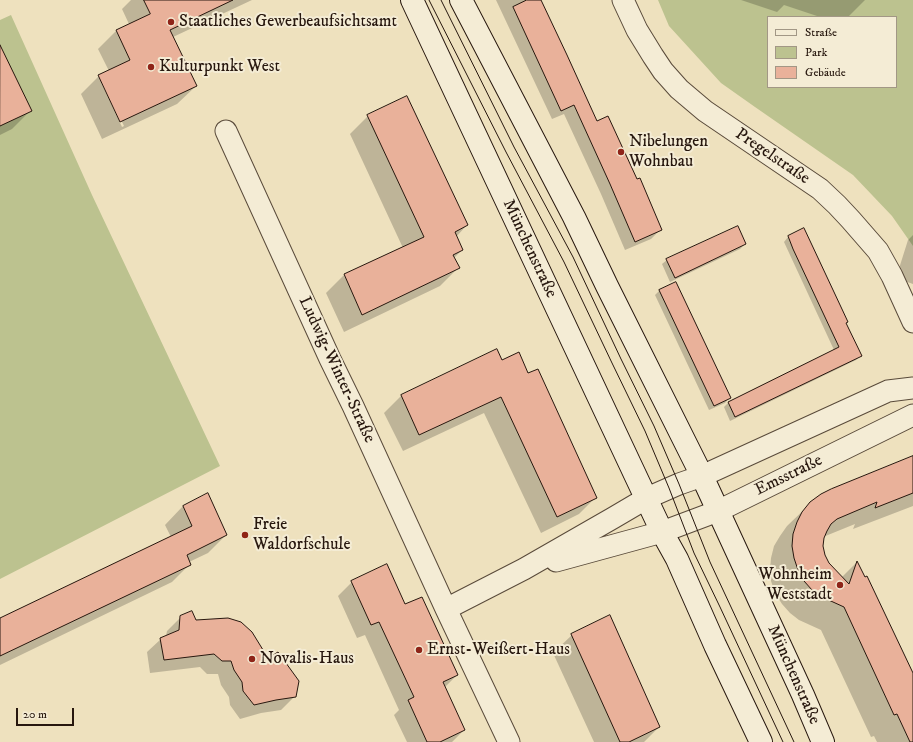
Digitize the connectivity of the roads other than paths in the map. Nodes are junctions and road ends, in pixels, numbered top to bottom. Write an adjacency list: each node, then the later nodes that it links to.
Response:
1 (412, 0): 9 (main road, Münchenstraße)
2 (461, 0): 8 (main road, Münchenstraße)
3 (623, 0): 5 (street, Pregelstraße)
4 (226, 131): 13 (street, Ludwig-Winter-Straße)
5 (913, 322)
6 (913, 388): 8 (street, Emsstraße)
7 (913, 415): 10 (street, Emsstraße)
8 (702, 476): 9 (street); 10 (main road, Münchenstraße)
9 (647, 498): 11 (main road, Münchenstraße); 12 (street)
10 (718, 511): 11 (street, Emsstraße); 16 (main road, Münchenstraße)
11 (662, 532): 12 (street); 15 (main road, Münchenstraße)
12 (524, 569): 13 (street)
13 (446, 609): 14 (street, Ludwig-Winter-Straße)
14 (509, 742)
15 (761, 742)
16 (823, 742)

